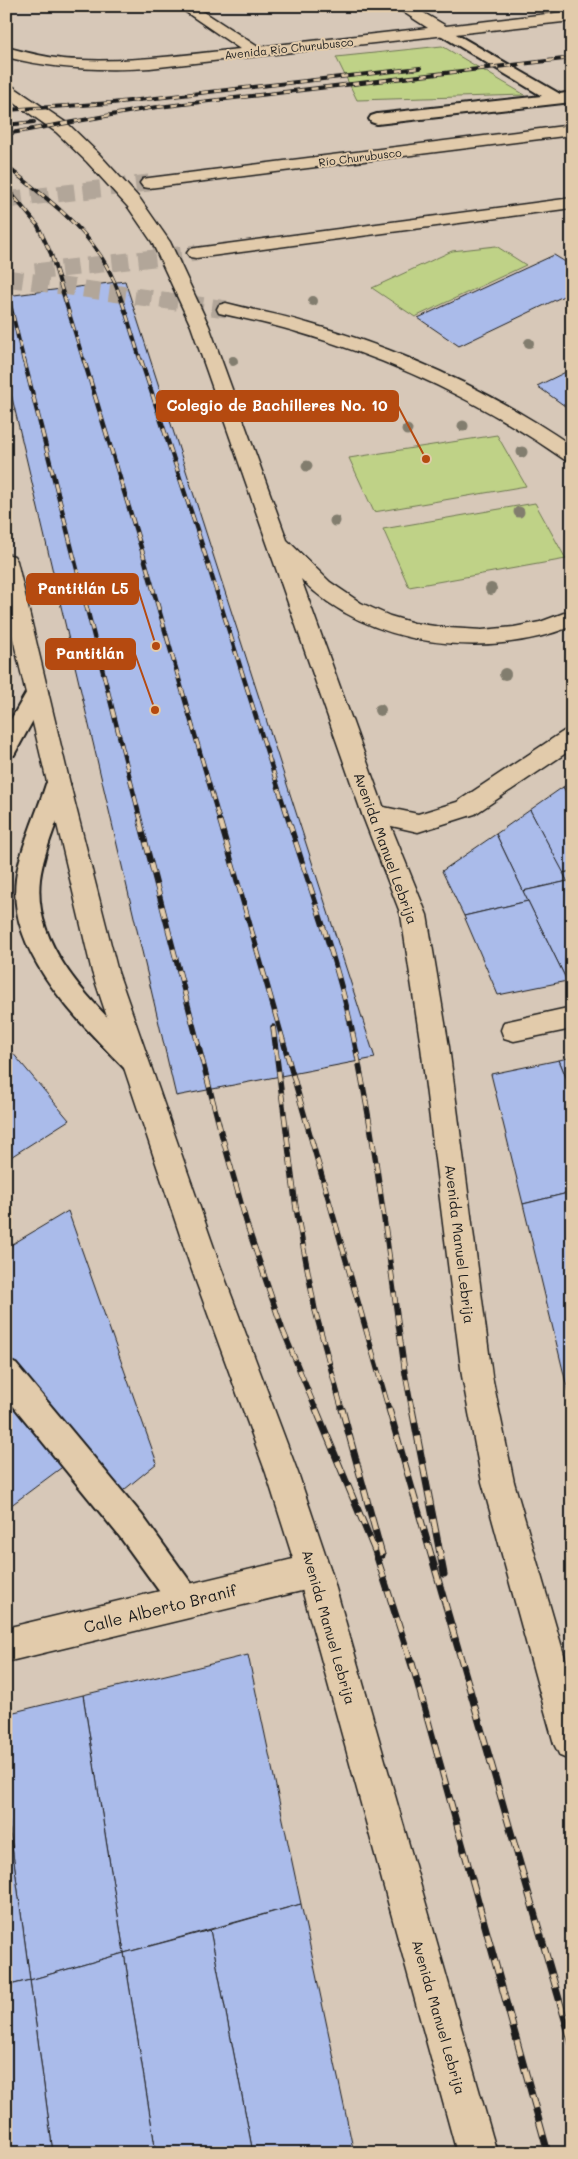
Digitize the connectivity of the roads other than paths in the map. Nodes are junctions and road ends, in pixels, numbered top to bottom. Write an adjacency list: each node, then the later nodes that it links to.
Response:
1 (184, 6): 7 (main road)
2 (428, 6): 3 (main road)
3 (406, 9): 5 (main road)
4 (572, 16): 5 (main road, Avenida Río Churubusco)
5 (442, 30): 7 (main road, Avenida Río Churubusco); 9 (lane)
6 (6, 52): 7 (main road, Avenida Río Churubusco)
7 (255, 52)
8 (6, 89): 17 (main road, Avenida Manuel Lebrija)
9 (565, 98): 10 (lane)
10 (377, 119)
11 (572, 130): 12 (main road, Río Churubusco)
12 (148, 183)
13 (572, 203): 14 (main road)
14 (196, 253)
15 (226, 309): 16 (main road)
16 (572, 456)
17 (275, 539): 19 (main road); 24 (main road, Avenida Manuel Lebrija)
18 (6, 561): 20 (main road, Avenida Manuel Lebrija)
19 (572, 617)
20 (37, 693): 22 (lane); 23 (main road, Avenida Manuel Lebrija)
21 (572, 737): 24 (main road)
22 (6, 749)
23 (58, 784): 27 (main road, Avenida Manuel Lebrija); 27 (lane)
24 (374, 814): 32 (main road, Avenida Manuel Lebrija)
25 (572, 1018): 26 (main road)
26 (514, 1030)
27 (134, 1060): 29 (main road, Avenida Manuel Lebrija)
28 (6, 1374): 30 (lane)
29 (314, 1571): 30 (main road, Calle Alberto Branif); 33 (main road, Avenida Manuel Lebrija)
30 (186, 1602): 31 (main road, Calle Alberto Branif)
31 (6, 1645)
32 (572, 1744)
33 (477, 2153)

